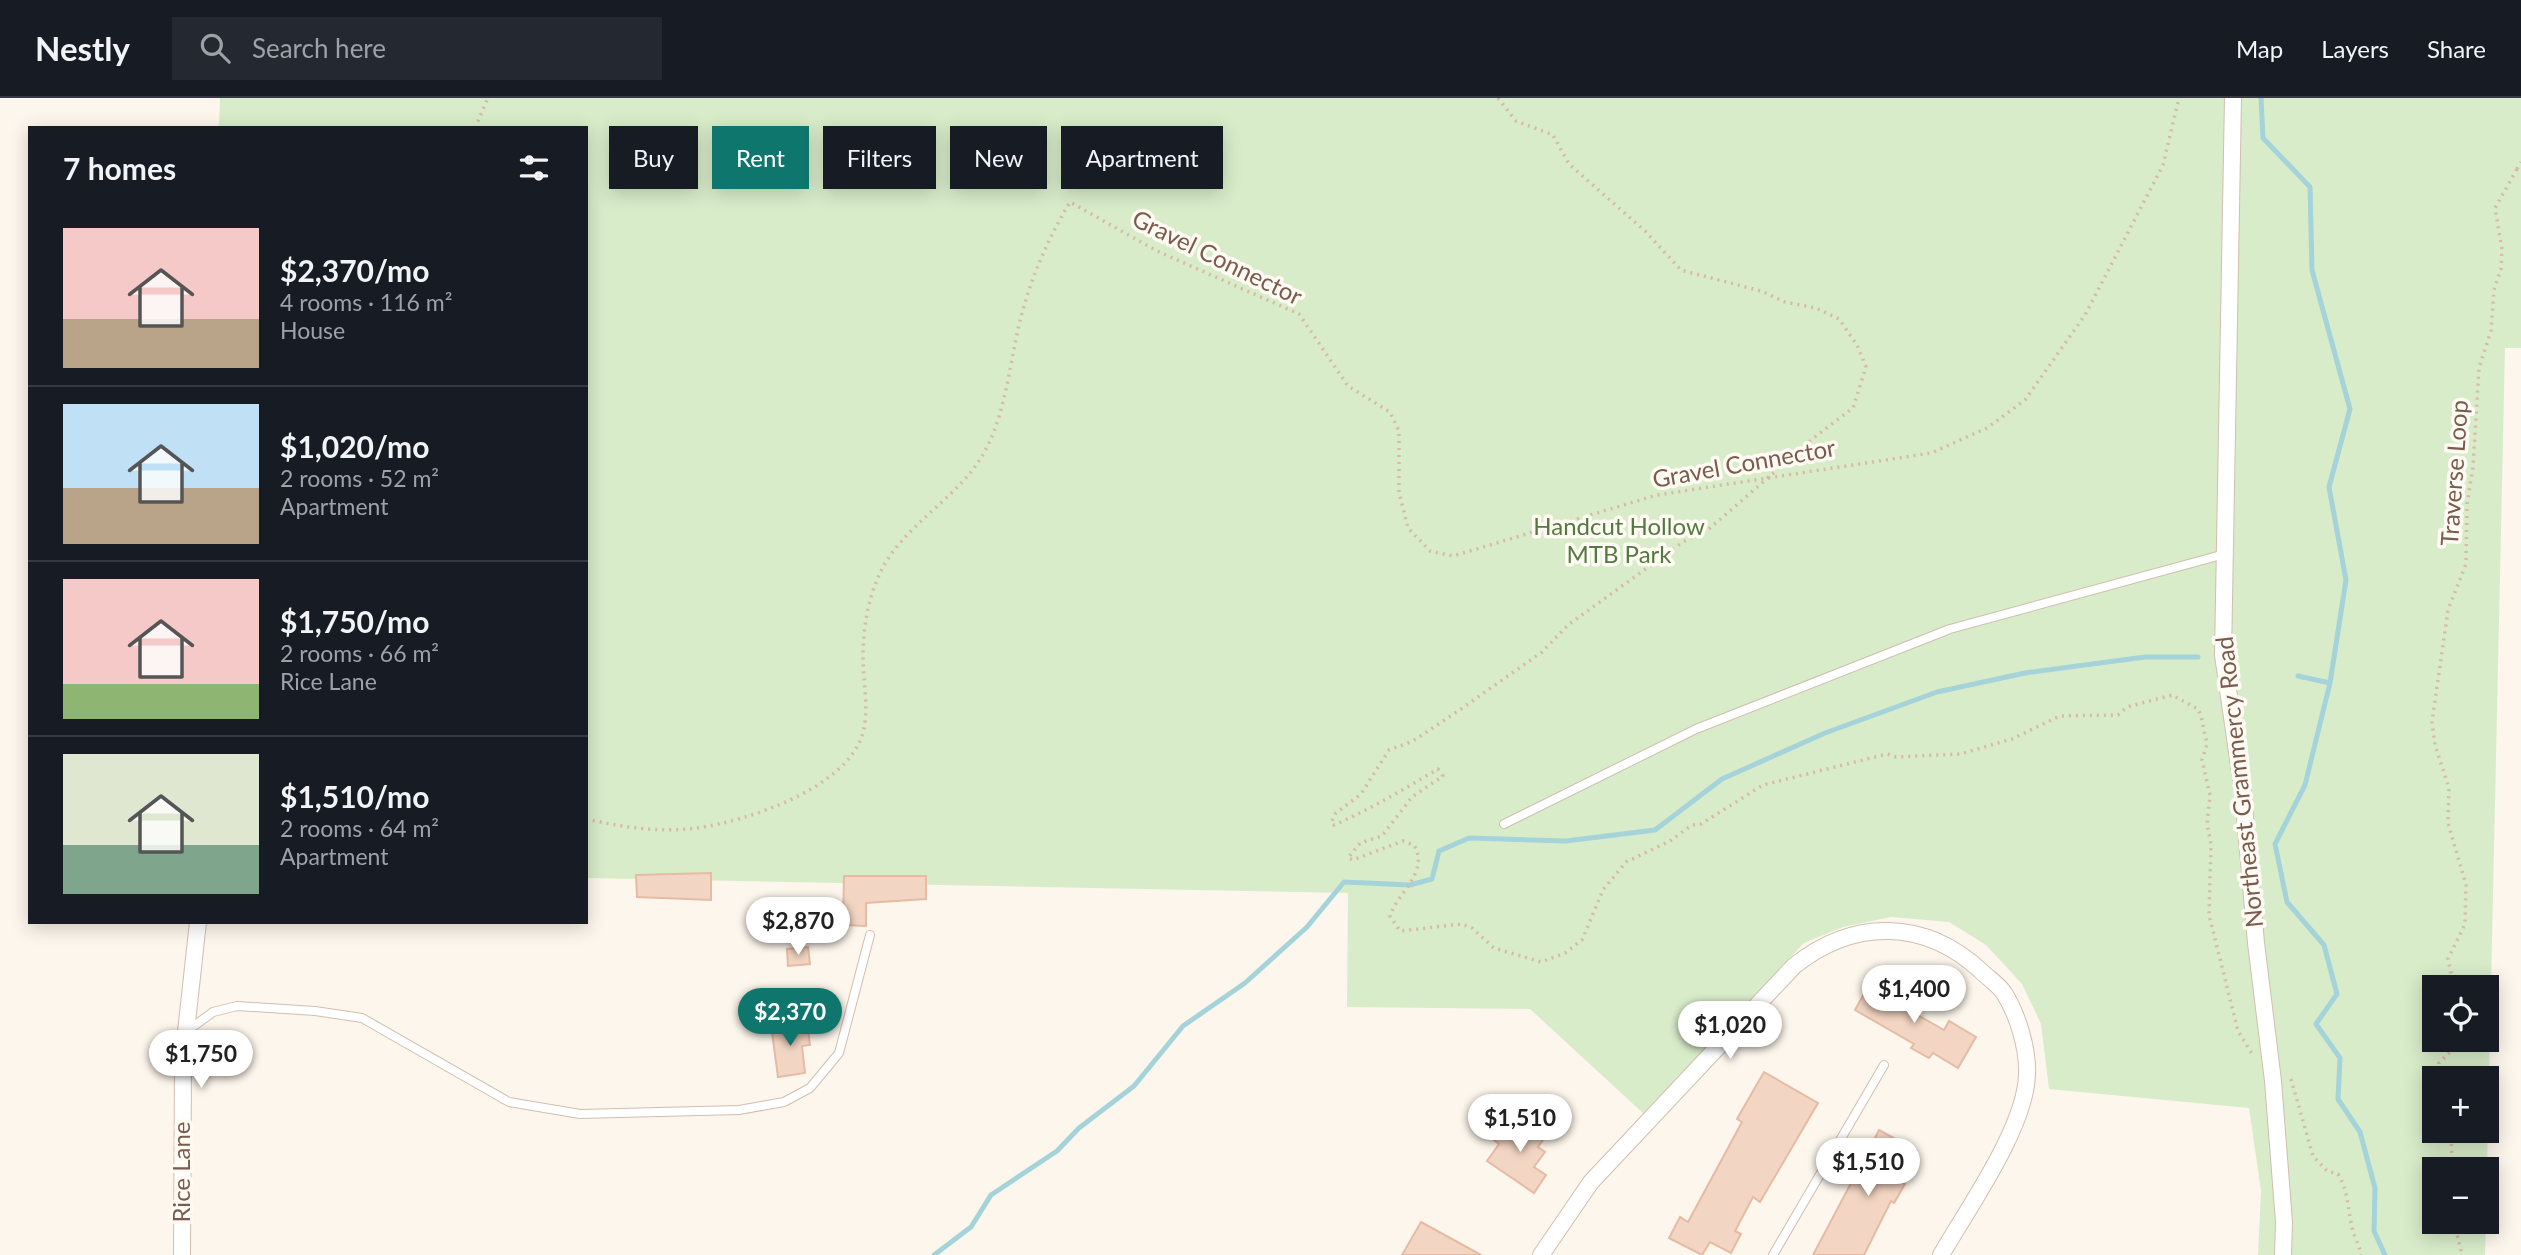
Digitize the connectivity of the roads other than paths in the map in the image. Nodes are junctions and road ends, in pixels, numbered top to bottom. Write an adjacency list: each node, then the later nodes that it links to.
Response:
1 (2233, 98): 2 (street, Northeast Grammercy Road)
2 (2225, 554): 3 (lane); 12 (street, Northeast Grammercy Road)
3 (1504, 824)
4 (198, 924): 6 (street, Rice Lane)
5 (870, 935): 6 (lane)
6 (185, 1032): 8 (street, Rice Lane)
7 (1884, 1065): 10 (lane)
8 (182, 1255)
9 (1541, 1255): 11 (street)
10 (1773, 1255)
11 (1941, 1255)
12 (2283, 1255)

